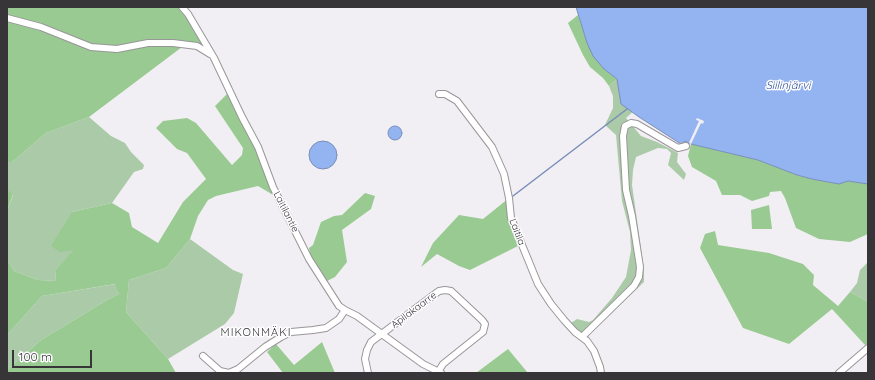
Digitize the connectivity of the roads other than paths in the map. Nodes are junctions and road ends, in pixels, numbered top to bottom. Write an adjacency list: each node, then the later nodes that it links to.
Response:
1 (182, 7): 3 (street, Laitilantie)
2 (7, 18): 3 (street)
3 (214, 58): 6 (street, Laitilantie)
4 (439, 94): 8 (street, Laitila)
5 (686, 146): 8 (street)
6 (345, 310): 7 (street, Laitilantie); 10 (street)
7 (382, 334): 11 (street, Laitilantie); 11 (street, Apilakaarre); 12 (street)
8 (582, 337): 13 (street, Laitila)
9 (868, 348): 14 (street)
10 (203, 356)
11 (439, 372)
12 (368, 373)
13 (601, 373)
14 (840, 373)

